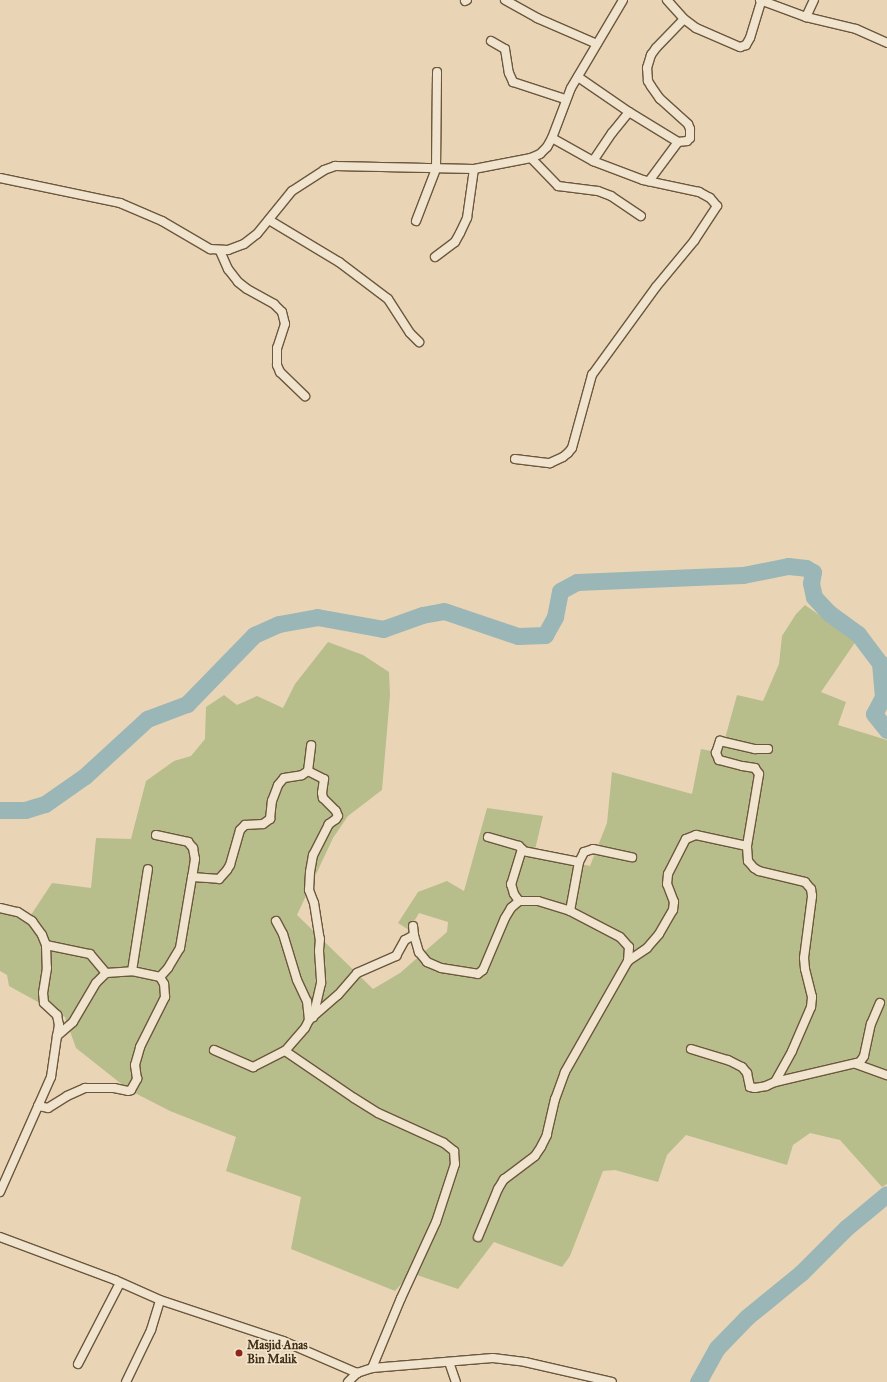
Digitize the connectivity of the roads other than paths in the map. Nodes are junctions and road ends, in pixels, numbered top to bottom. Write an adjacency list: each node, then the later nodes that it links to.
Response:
1 (505, 0): 10 (street)
2 (623, 0): 10 (street)
3 (667, 0): 7 (street)
4 (761, 0): 6 (street); 7 (street)
5 (814, 0): 6 (street)
6 (806, 17): 9 (street)
7 (684, 19): 16 (street)
8 (491, 41): 13 (street)
9 (887, 43)
10 (597, 44): 12 (street)
11 (437, 72): 19 (street)
12 (578, 77): 13 (street); 14 (street)
13 (565, 99): 15 (street)
14 (629, 112): 16 (street); 18 (street)
15 (552, 138): 17 (street); 18 (street)
16 (678, 142): 22 (street)
17 (531, 158): 20 (street); 23 (street)
18 (593, 161): 22 (street)
19 (436, 169): 20 (street); 24 (street); 25 (street)
20 (474, 169): 27 (street)
21 (1, 180): 26 (street)
22 (649, 181): 30 (street)
23 (641, 216)
24 (269, 220): 26 (street); 28 (street)
25 (416, 221)
26 (220, 251): 29 (street)
27 (435, 257)
28 (419, 342)
29 (305, 396)
30 (516, 460)
31 (311, 745): 33 (street)
32 (768, 749): 36 (street)
33 (308, 771): 41 (street); 52 (street)
34 (156, 835): 41 (street)
35 (488, 837): 37 (street)
36 (747, 846): 47 (street); 59 (street)
37 (523, 851): 39 (street); 42 (street)
38 (632, 857): 39 (street)
39 (579, 862): 44 (street)
40 (148, 869): 48 (street)
41 (192, 877): 50 (street)
42 (519, 901): 44 (street); 52 (street)
43 (0, 908): 46 (street)
44 (570, 911): 47 (street)
45 (276, 921): 52 (street)
46 (46, 945): 49 (street); 53 (street)
47 (628, 961): 63 (street)
48 (132, 970): 49 (street); 50 (street)
49 (106, 973): 53 (street)
50 (160, 977): 60 (street)
51 (880, 1003): 57 (street)
52 (311, 1018): 56 (street)
53 (57, 1036): 60 (street)
54 (691, 1049): 59 (street)
55 (214, 1050): 56 (street)
56 (285, 1051): 68 (street)
57 (856, 1064): 58 (street); 59 (street)
58 (887, 1075)
59 (775, 1082)
60 (38, 1106): 61 (street)
61 (0, 1192)
62 (0, 1237): 64 (street)
63 (478, 1237)
64 (120, 1283): 65 (street); 67 (street)
65 (160, 1300): 69 (street); 70 (street)
66 (449, 1362): 68 (street); 72 (street); 73 (street)
67 (78, 1364)
68 (372, 1368): 69 (street)
69 (357, 1373): 71 (street)
70 (126, 1382)
71 (348, 1382)
72 (456, 1382)
73 (612, 1382)

